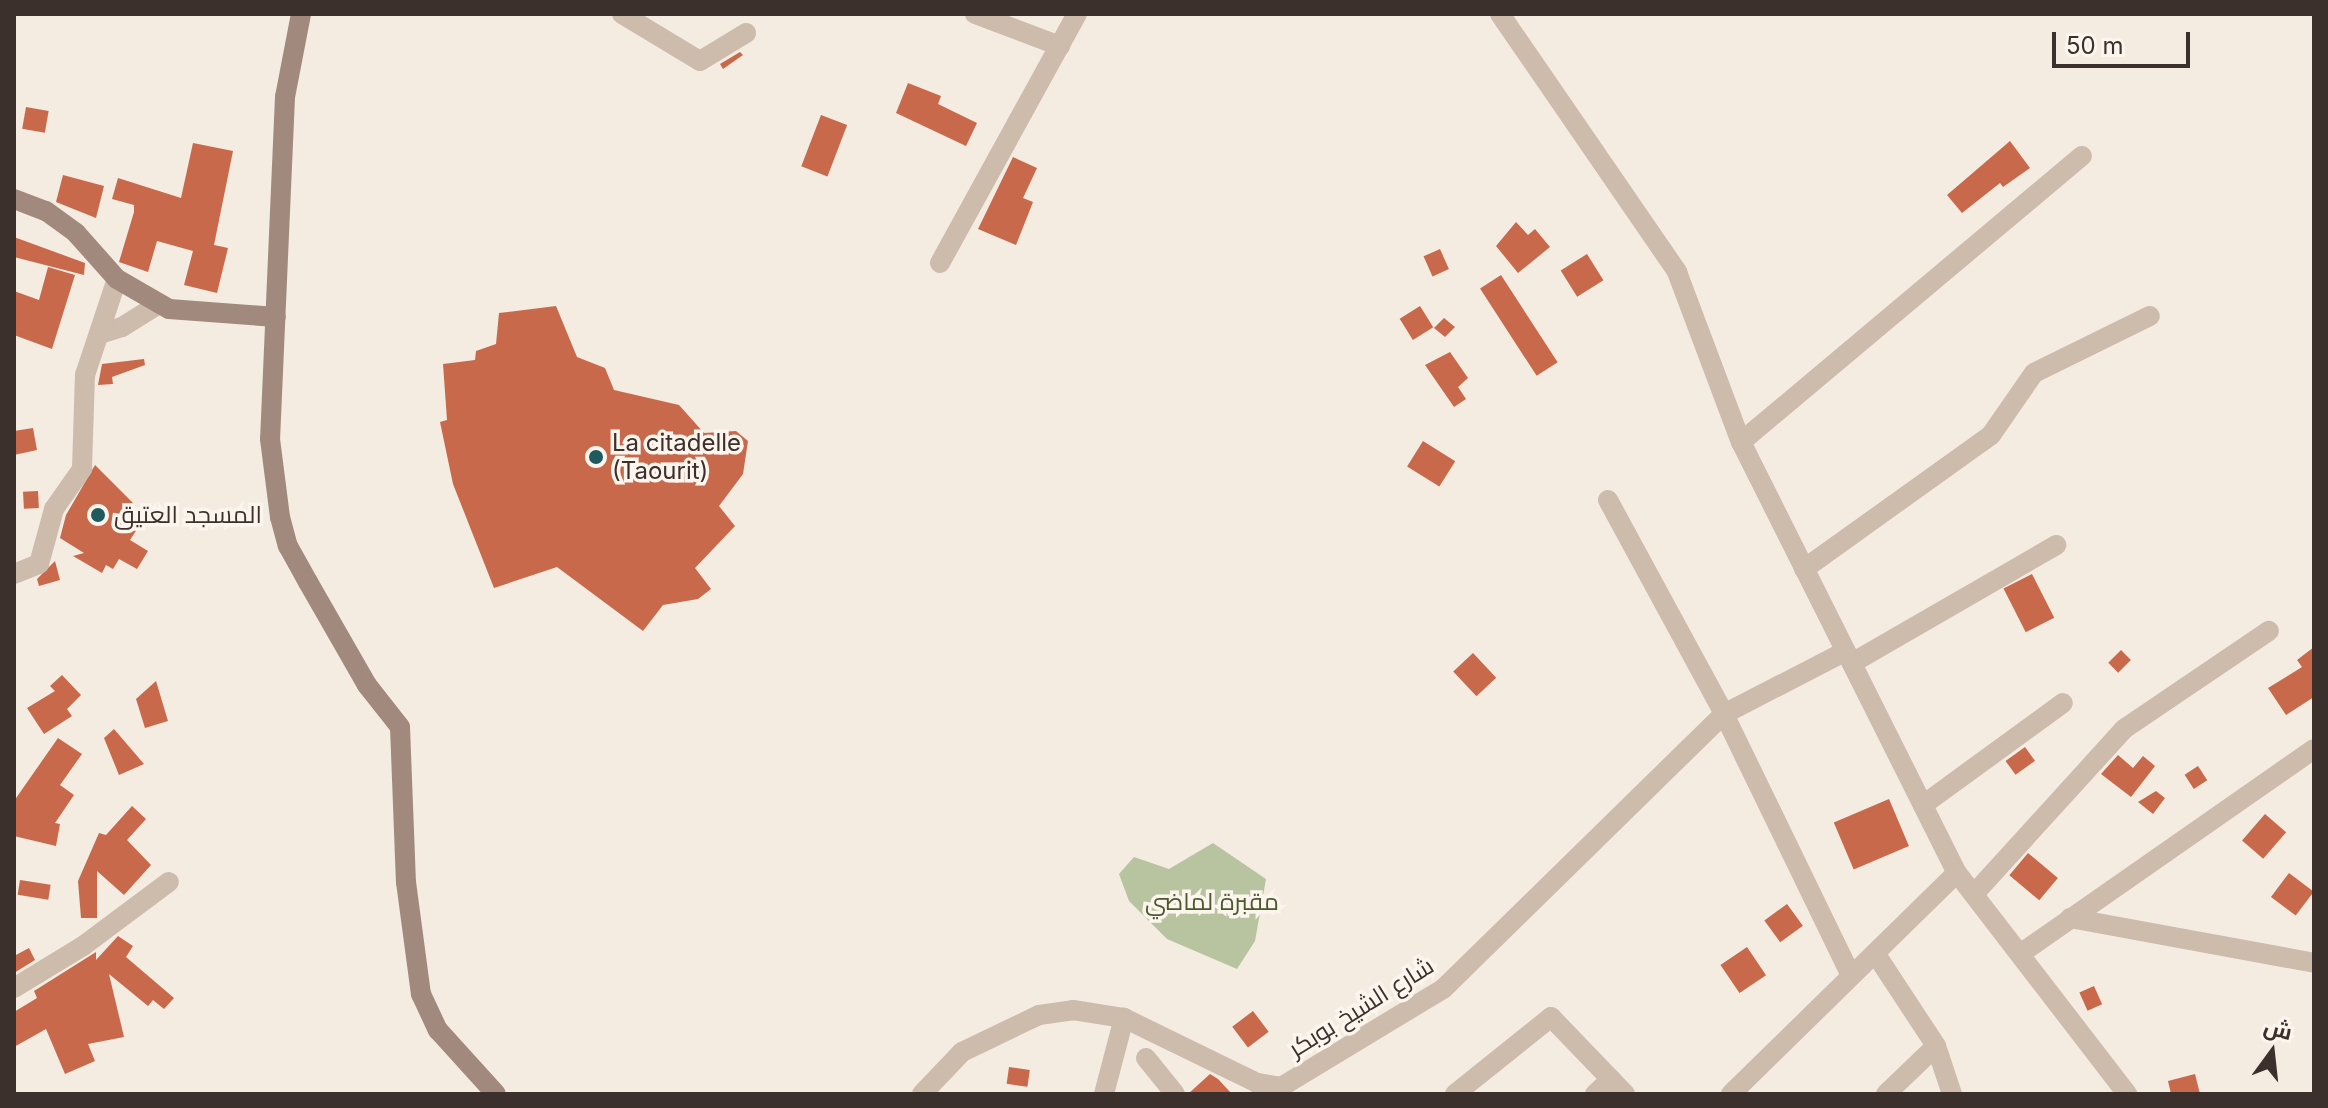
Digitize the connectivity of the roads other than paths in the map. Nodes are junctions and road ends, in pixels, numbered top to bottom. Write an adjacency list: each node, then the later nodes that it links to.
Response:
1 (301, 14): 14 (street)
2 (622, 14): 6 (street)
3 (975, 14): 7 (street)
4 (1077, 14): 7 (street)
5 (1500, 14): 16 (street)
6 (746, 33)
7 (1060, 46): 10 (street)
8 (2082, 156): 16 (street)
9 (14, 199): 11 (street)
10 (940, 263)
11 (117, 279): 12 (street); 15 (street)
12 (159, 304): 14 (street); 15 (street)
13 (2150, 316): 19 (street)
14 (276, 317): 40 (street)
15 (100, 334): 20 (street)
16 (1741, 442): 19 (street)
17 (1608, 500): 24 (street)
18 (2056, 545): 22 (street, شارع الشيخ بوبكر)
19 (1804, 569): 22 (street)
20 (14, 574)
21 (2269, 631): 29 (street)
22 (1849, 657): 24 (street, شارع الشيخ بوبكر); 26 (street)
23 (2063, 703): 26 (street)
24 (1724, 714): 34 (street); 36 (street, شارع الشيخ بوبكر)
25 (2314, 749): 30 (street)
26 (1923, 805): 27 (street)
27 (1957, 873): 29 (street); 31 (street)
28 (169, 882): 35 (street)
29 (1974, 894): 32 (street)
30 (2070, 918): 32 (street); 33 (street)
31 (1875, 953): 34 (street); 37 (street)
32 (2020, 954): 50 (street)
33 (2314, 963)
34 (1851, 976): 47 (street)
35 (14, 988)
36 (1124, 1018): 41 (street, شارع الشيخ بوبكر); 42 (street)
37 (1936, 1046): 48 (street); 49 (street)
38 (1146, 1058): 43 (street)
39 (1611, 1079): 44 (street); 45 (street); 46 (street)
40 (496, 1094)
41 (922, 1094)
42 (1104, 1094)
43 (1175, 1094)
44 (1455, 1094)
45 (1595, 1094)
46 (1625, 1094)
47 (1731, 1094)
48 (1886, 1094)
49 (1952, 1094)
50 (2127, 1094)

